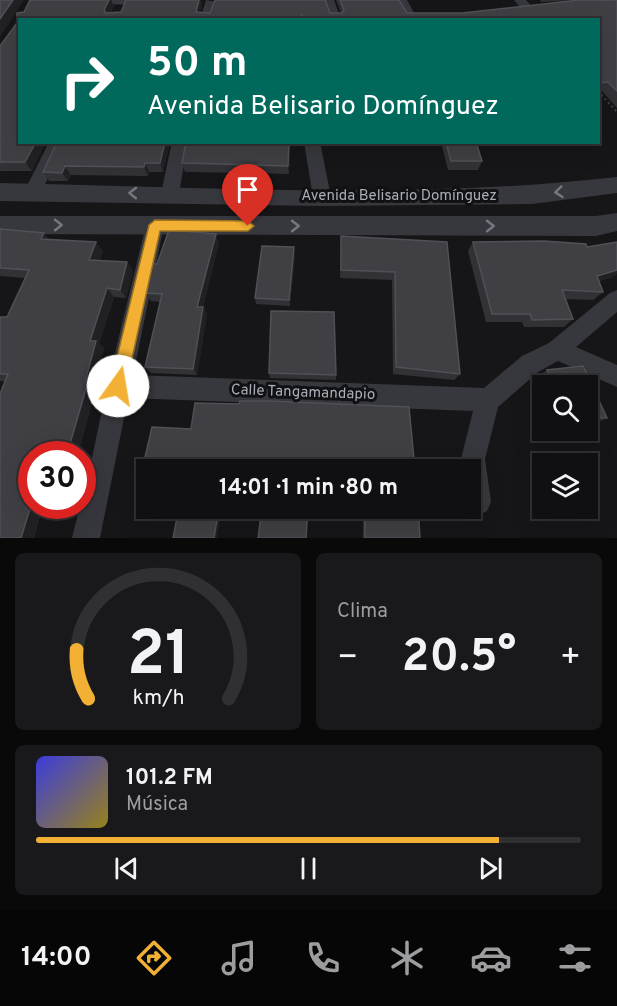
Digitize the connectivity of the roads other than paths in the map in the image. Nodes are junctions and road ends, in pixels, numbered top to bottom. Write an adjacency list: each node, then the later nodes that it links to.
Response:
1 (95, 0): 6 (street)
2 (329, 0): 10 (street)
3 (401, 0): 11 (street)
4 (171, 1): 6 (street)
5 (211, 2): 9 (street)
6 (124, 3)
7 (529, 5): 8 (street)
8 (506, 11)
9 (207, 18)
10 (335, 18)
11 (411, 18)
12 (56, 144): 17 (street)
13 (180, 144): 18 (street)
14 (312, 144): 19 (street)
15 (617, 185): 19 (street, Avenida Belisario Domínguez, one-way to 19)
16 (0, 192): 17 (street, Avenida Belisario Domínguez)
17 (33, 192): 18 (street, Avenida Belisario Domínguez, one-way to 17)
18 (170, 193): 19 (street, Avenida Belisario Domínguez)
19 (322, 197)
20 (617, 222): 22 (street, Avenida Belisario Domínguez, one-way to 20)
21 (0, 225): 22 (street, Avenida Belisario Domínguez, one-way to 22)
22 (155, 225): 26 (street)
23 (617, 299): 24 (street)
24 (557, 350): 25 (street); 27 (street)
25 (617, 376)
26 (118, 386): 27 (street, Calle Tangamandapio); 29 (street)
27 (489, 400): 28 (street)
28 (473, 459)
29 (86, 538)

